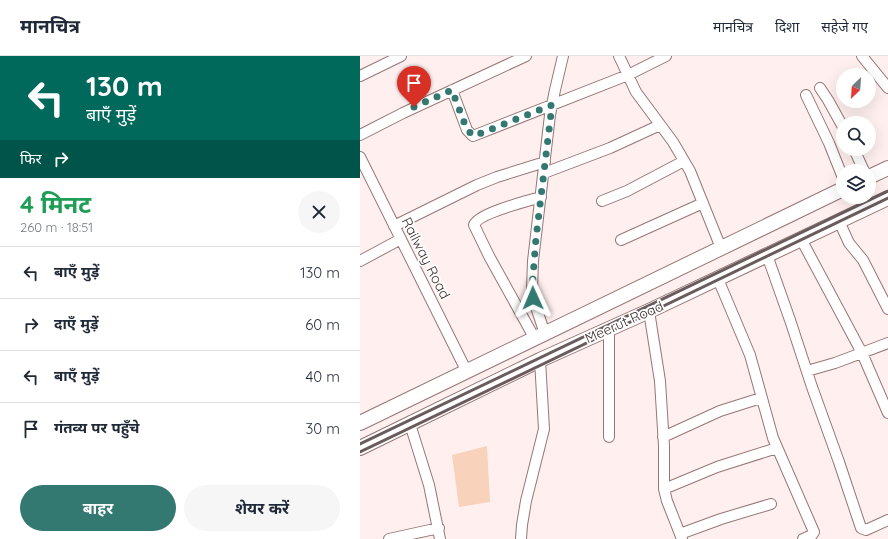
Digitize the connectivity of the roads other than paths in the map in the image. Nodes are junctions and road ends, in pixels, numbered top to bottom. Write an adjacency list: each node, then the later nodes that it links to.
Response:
1 (401, 56): 8 (street)
2 (526, 56): 11 (street)
3 (563, 56): 13 (street)
4 (619, 56): 7 (street)
5 (666, 56): 7 (street)
6 (862, 56): 10 (street)
7 (628, 75): 13 (street); 15 (street)
8 (360, 76)
9 (820, 88): 14 (street)
10 (888, 88)
11 (452, 90): 13 (street); 16 (street)
12 (806, 95): 20 (street)
13 (552, 105): 19 (street)
14 (837, 116)
15 (660, 125): 18 (street); 22 (street)
16 (360, 135)
17 (360, 157): 30 (street, Railway Road)
18 (684, 161): 27 (street); 28 (street)
19 (545, 162): 22 (street); 30 (street)
20 (837, 164)
21 (888, 168): 23 (highway)
22 (544, 173): 25 (street)
23 (876, 174)
24 (836, 192): 34 (highway, Meerut Road)
25 (541, 197): 41 (street); 41 (street)
26 (888, 198): 29 (highway, Meerut Road)
27 (602, 201)
28 (703, 203): 33 (street); 34 (street)
29 (838, 221): 32 (highway, Meerut Road); 38 (street)
30 (394, 226): 31 (street, Railway Road)
31 (401, 239): 36 (street); 46 (street, Railway Road)
32 (801, 239): 35 (highway, Meerut Road); 43 (street)
33 (621, 240)
34 (721, 248): 41 (highway, Meerut Road)
35 (767, 255): 37 (highway, Meerut Road); 45 (street)
36 (360, 261)
37 (718, 278): 39 (highway, Meerut Road); 47 (street)
38 (888, 309)
39 (649, 311): 40 (highway, Meerut Road); 52 (street)
40 (609, 329): 44 (highway, Meerut Road); 51 (street)
41 (540, 336): 46 (highway, Meerut Road)
42 (888, 343): 43 (street)
43 (862, 353): 45 (street); 48 (street)
44 (540, 360): 50 (highway, Meerut Road); 62 (street)
45 (807, 371): 57 (street)
46 (467, 372): 49 (highway, Meerut Road)
47 (761, 398): 52 (street); 54 (street)
48 (888, 413)
49 (360, 423)
50 (410, 424): 53 (highway, Meerut Road); 58 (street)
51 (609, 437)
52 (663, 437): 55 (street)
53 (360, 448)
54 (777, 448): 55 (street); 63 (street)
55 (664, 489): 59 (street)
56 (770, 504): 59 (street)
57 (888, 520)
58 (439, 528): 60 (street); 61 (street)
59 (681, 536)
60 (389, 539)
61 (440, 539)
62 (521, 539)
63 (803, 539)

